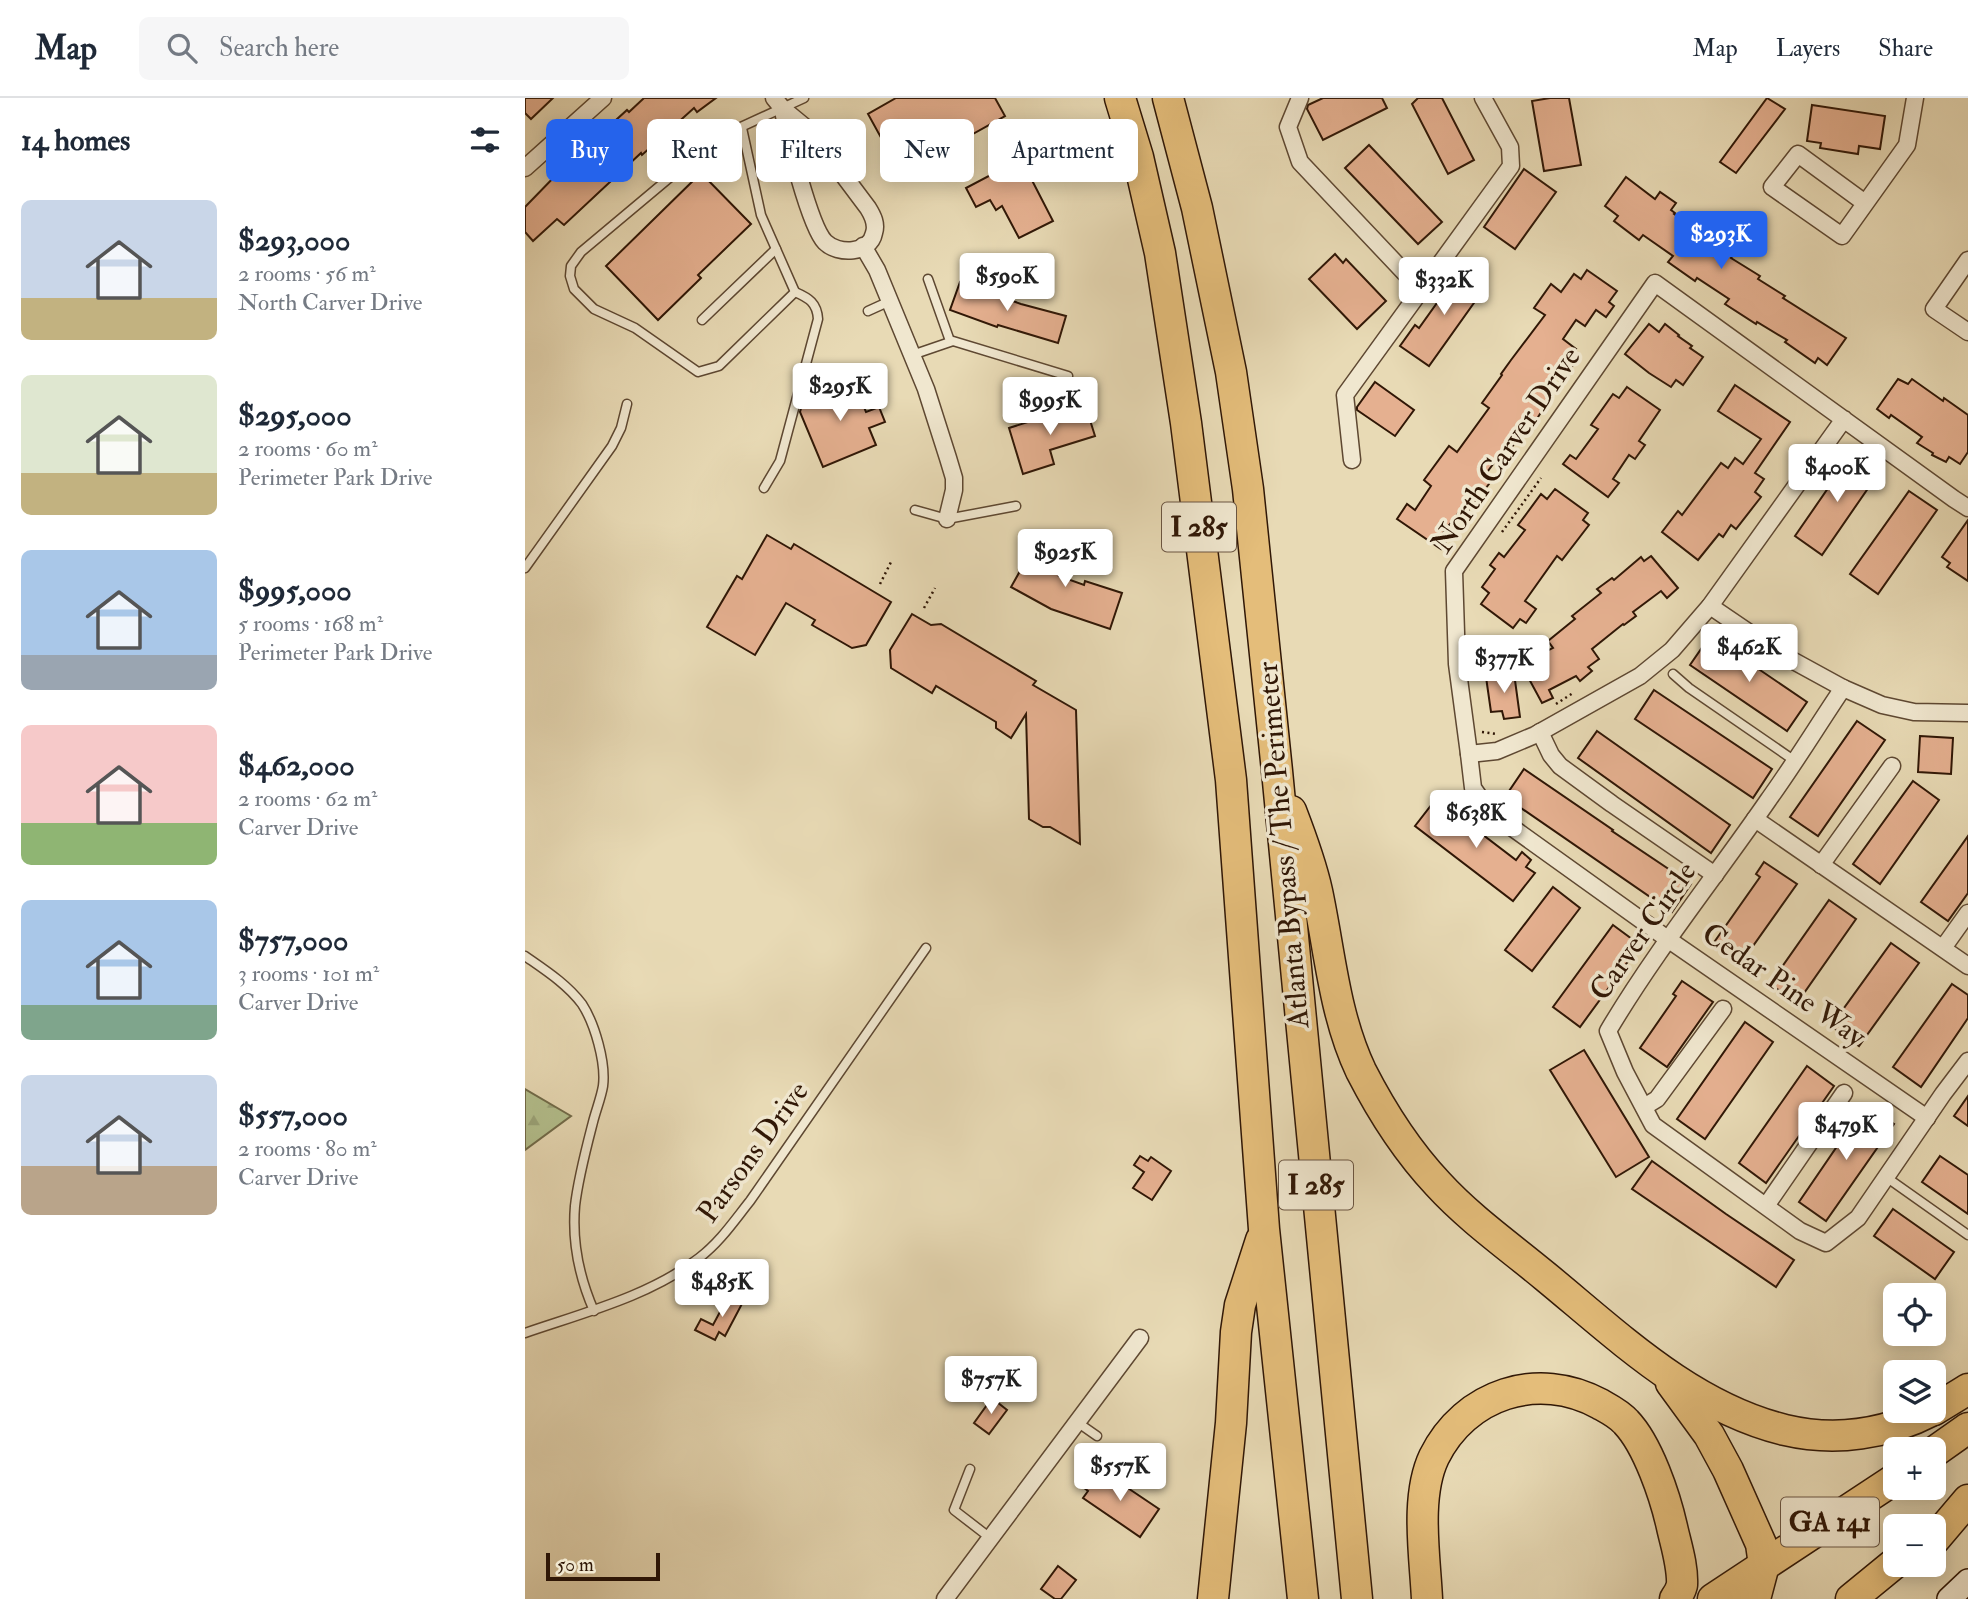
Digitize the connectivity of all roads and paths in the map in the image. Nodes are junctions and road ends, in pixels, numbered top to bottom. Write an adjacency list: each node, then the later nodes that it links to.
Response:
1 (604, 98): 14 (street)
2 (804, 98): 9 (lane)
3 (1111, 98): 10 (highway)
4 (1120, 98): 11 (highway, Atlanta Bypass / The Perimeter / I 285)
5 (1168, 98): 53 (highway, Atlanta Bypass / The Perimeter / I 285)
6 (1300, 98): 21 (street)
7 (1483, 98): 21 (street)
8 (1915, 98): 16 (street)
9 (779, 103): 12 (lane); 17 (street); 17 (street)
10 (1120, 119)
11 (1126, 119)
12 (742, 128): 18 (lane)
13 (1138, 161): 70 (highway, Atlanta Bypass / The Perimeter / I 285)
14 (525, 168)
15 (665, 182): 22 (lane)
16 (1865, 203): 16 (street)
17 (863, 246): 23 (street)
18 (776, 249): 22 (lane); 25 (lane)
19 (1968, 260): 26 (street)
20 (928, 279): 27 (lane)
21 (1421, 290): 32 (street)
22 (795, 292): 33 (lane)
23 (890, 301): 24 (lane); 28 (street)
24 (868, 311)
25 (702, 320)
26 (1968, 332)
27 (950, 341): 28 (lane); 29 (lane)
28 (912, 355): 37 (street)
29 (1068, 376)
30 (627, 404): 39 (lane)
31 (1844, 419): 35 (street); 42 (street); 50 (street, North Carver Drive)
32 (1352, 460)
33 (764, 488)
34 (1016, 506): 37 (lane)
35 (1968, 508)
36 (915, 510): 37 (lane)
37 (947, 519)
38 (891, 562): 40 (path)
39 (525, 568)
40 (880, 584)
41 (935, 588): 43 (path)
42 (1710, 606): 45 (street); 48 (street)
43 (924, 608)
44 (1673, 674): 51 (lane)
45 (1843, 688): 46 (street); 51 (street, Carver Circle)
46 (1968, 713)
47 (1476, 729): 49 (path)
48 (1540, 732): 50 (street); 56 (street)
49 (1505, 733)
50 (1469, 754): 58 (street, Cedar Pine Way)
51 (1794, 761): 54 (street, Carver Circle)
52 (1892, 766): 55 (street)
53 (1277, 771): 75 (highway); 96 (highway, Atlanta Bypass / The Perimeter / I 285)
54 (1755, 818): 55 (street); 56 (street, Carver Circle)
55 (1821, 864): 60 (street)
56 (1715, 875): 58 (street, Carver Circle)
57 (1968, 913): 60 (street)
58 (1669, 940): 66 (street, Carver Circle); 67 (street, Cedar Pine Way)
59 (926, 948): 72 (lane, Parsons Drive)
60 (1943, 948): 62 (street)
61 (525, 956): 72 (lane)
62 (1968, 966)
63 (1723, 1009): 66 (street)
64 (1968, 1060): 67 (street, Carver Circle)
65 (1844, 1093): 69 (street)
66 (1643, 1107): 69 (street, Carver Circle)
67 (1927, 1118): 68 (street, Carver Circle)
68 (1886, 1177): 69 (street, Carver Circle); 71 (lane)
69 (1766, 1206)
70 (1264, 1229): 94 (highway); 95 (highway, Atlanta Bypass / The Perimeter / I 285)
71 (1968, 1235)
72 (594, 1311): 73 (lane, Parsons Drive)
73 (525, 1333)
74 (1140, 1338): 78 (street)
75 (1664, 1373): 79 (highway); 89 (highway)
76 (1968, 1389): 77 (highway)
77 (1946, 1403)
78 (1077, 1422): 81 (lane); 88 (street)
79 (1907, 1423)
80 (1968, 1428): 82 (highway)
81 (1097, 1436)
82 (1946, 1444)
83 (970, 1469): 88 (lane)
84 (1883, 1487): 89 (highway, GA 141)
85 (1968, 1498): 86 (highway); 87 (highway)
86 (1946, 1517)
87 (1946, 1525)
88 (989, 1537): 93 (street)
89 (1764, 1565): 99 (highway, GA 141); 100 (highway)
90 (1883, 1573): 101 (highway, GA 141)
91 (1902, 1577): 102 (highway)
92 (1968, 1581): 103 (main road)
93 (945, 1599)
94 (1213, 1599)
95 (1303, 1599)
96 (1357, 1599)
97 (1427, 1599): 98 (highway)
98 (1675, 1599)
99 (1713, 1599)
100 (1755, 1599)
101 (1851, 1599)
102 (1884, 1599)
103 (1949, 1599)

